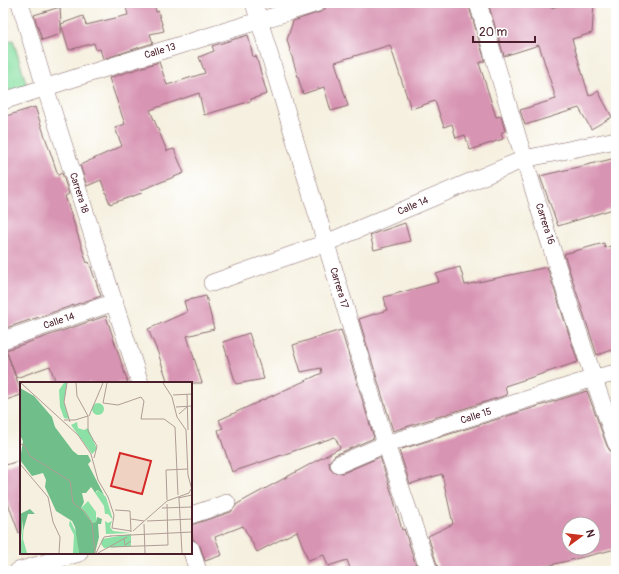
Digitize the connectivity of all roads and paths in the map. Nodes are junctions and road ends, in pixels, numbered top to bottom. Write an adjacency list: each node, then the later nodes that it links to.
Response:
1 (20, 3): 6 (street, Carrera 18)
2 (254, 3): 5 (street, Carrera 17)
3 (317, 3): 5 (street, Calle 13)
4 (478, 3): 9 (street, Carrera 16)
5 (260, 20): 6 (street, Calle 13); 10 (street, Carrera 17)
6 (45, 87): 7 (street, Calle 13); 12 (street, Carrera 18)
7 (3, 101)
8 (616, 140): 9 (street, Calle 14)
9 (524, 159): 10 (street, Calle 14); 15 (street, Carrera 16)
10 (326, 243): 11 (street, Calle 14); 18 (street, Carrera 17)
11 (212, 283)
12 (115, 302): 13 (street, Calle 14); 16 (street, Carrera 18)
13 (3, 340)
14 (616, 373): 15 (street, Calle 15)
15 (594, 378): 17 (street, Carrera 16); 18 (street, Calle 15)
16 (140, 382)
17 (616, 443)
18 (386, 444): 19 (street, Calle 15); 26 (street, Carrera 17)
19 (339, 464)
20 (227, 503): 21 (street)
21 (192, 515)
22 (192, 552): 25 (street)
23 (76, 554): 24 (street)
24 (18, 571)
25 (198, 571)
26 (429, 571)

